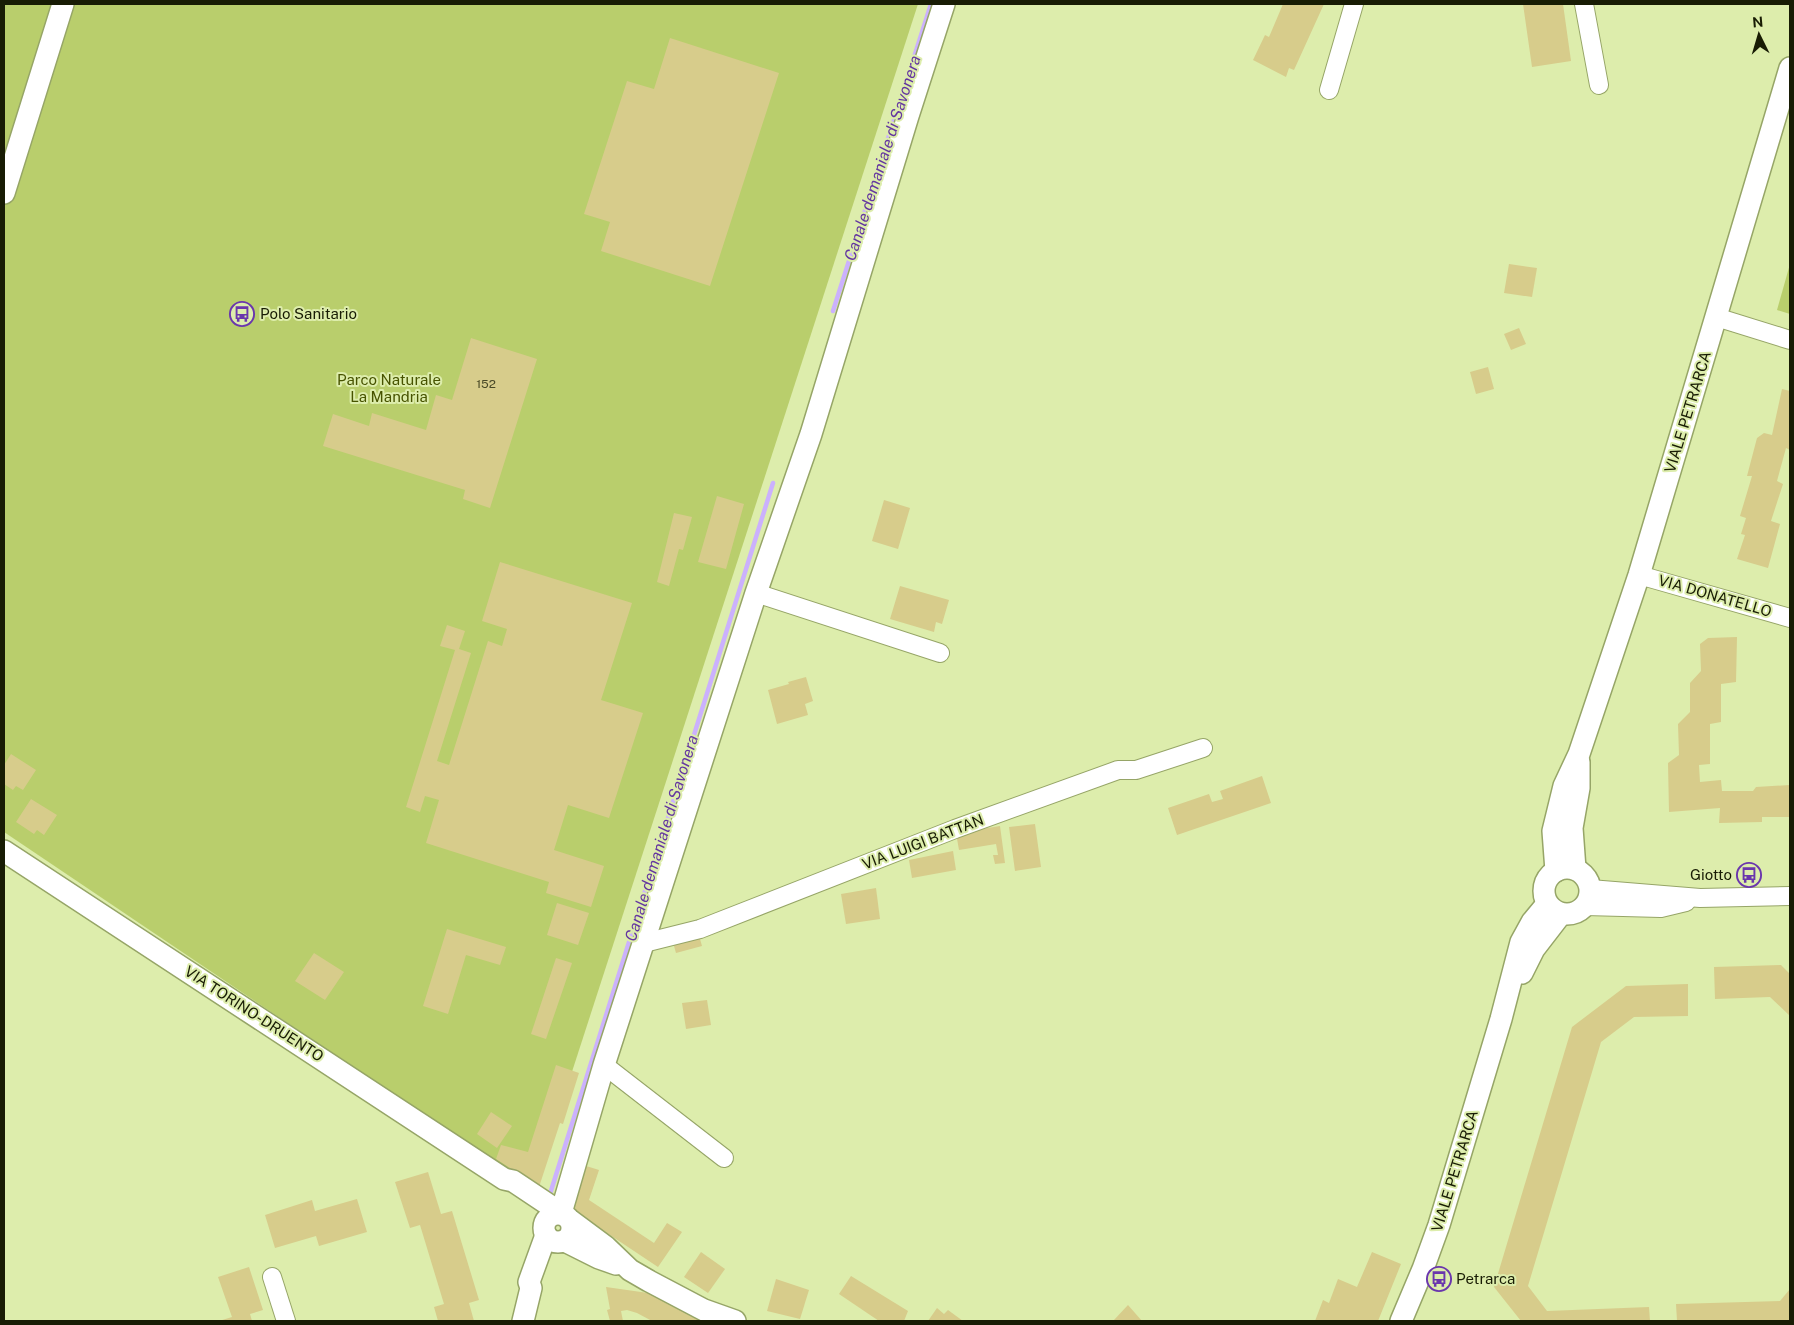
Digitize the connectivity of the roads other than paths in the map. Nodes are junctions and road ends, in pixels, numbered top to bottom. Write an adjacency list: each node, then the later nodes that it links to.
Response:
1 (63, 4): 8 (street)
2 (944, 4): 9 (street)
3 (1354, 4): 7 (street)
4 (1584, 4): 6 (street)
5 (1790, 68): 10 (street, VIALE PETRARCA)
6 (1599, 84)
7 (1329, 90)
8 (4, 193)
9 (847, 316): 12 (street); 12 (street)
10 (1716, 317): 11 (street); 13 (street, VIALE PETRARCA)
11 (1790, 340)
12 (771, 549): 14 (street)
13 (1639, 575): 15 (street, VIA DONATELLO); 19 (street, VIALE PETRARCA)
14 (756, 593): 16 (street); 23 (street)
15 (1790, 618)
16 (940, 653)
17 (1203, 748): 23 (street, VIA LUIGI BATTAN)
18 (4, 851): 26 (street, VIA TORINO-DRUENTO)
19 (1565, 870): 21 (street); 22 (street)
20 (1790, 896): 21 (street)
21 (1587, 898): 22 (street)
22 (1554, 909): 31 (street, VIALE PETRARCA)
23 (644, 943): 24 (street)
24 (606, 1059): 25 (street); 26 (street)
25 (724, 1158)
26 (558, 1230): 29 (street); 30 (street, VIA TORINO-DRUENTO)
27 (272, 1277): 28 (street)
28 (286, 1321)
29 (523, 1321)
30 (735, 1321)
31 (1401, 1321)

